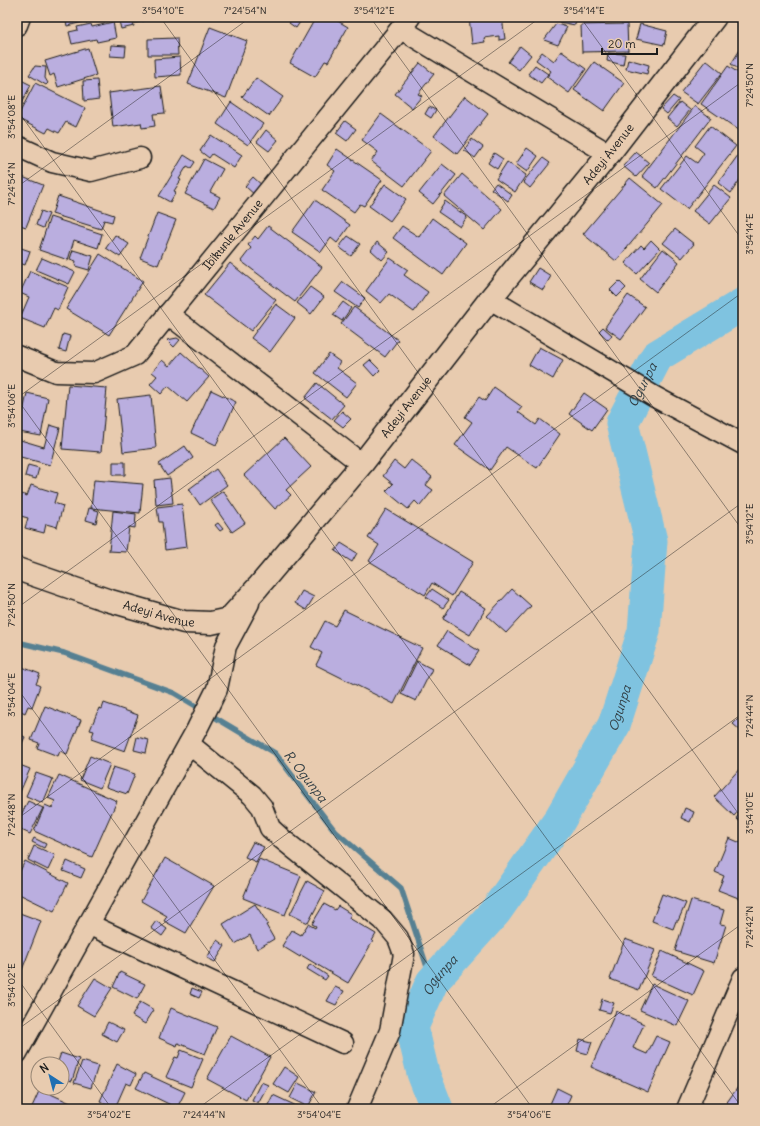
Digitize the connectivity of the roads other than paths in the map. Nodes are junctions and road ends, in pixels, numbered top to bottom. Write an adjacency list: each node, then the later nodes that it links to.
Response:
1 (20, 17): 4 (street)
2 (715, 17): 6 (street, Adeyi Avenue)
3 (406, 23): 6 (street); 9 (street, Ibikunle Avenue)
4 (17, 25)
5 (17, 146): 7 (street)
6 (610, 154): 8 (street, Adeyi Avenue)
7 (140, 158)
8 (490, 299): 11 (street); 12 (street, Adeyi Avenue)
9 (168, 314): 10 (street, Ibikunle Avenue); 12 (street)
10 (17, 356)
11 (743, 444)
12 (362, 464): 14 (street, Adeyi Avenue)
13 (17, 569): 14 (street, Adeyi Avenue)
14 (258, 588): 15 (street)
15 (193, 736): 16 (street); 20 (street)
16 (88, 924): 18 (street); 19 (street)
17 (743, 978): 21 (street)
18 (343, 1043)
19 (17, 1053)
20 (357, 1109)
21 (687, 1109)

